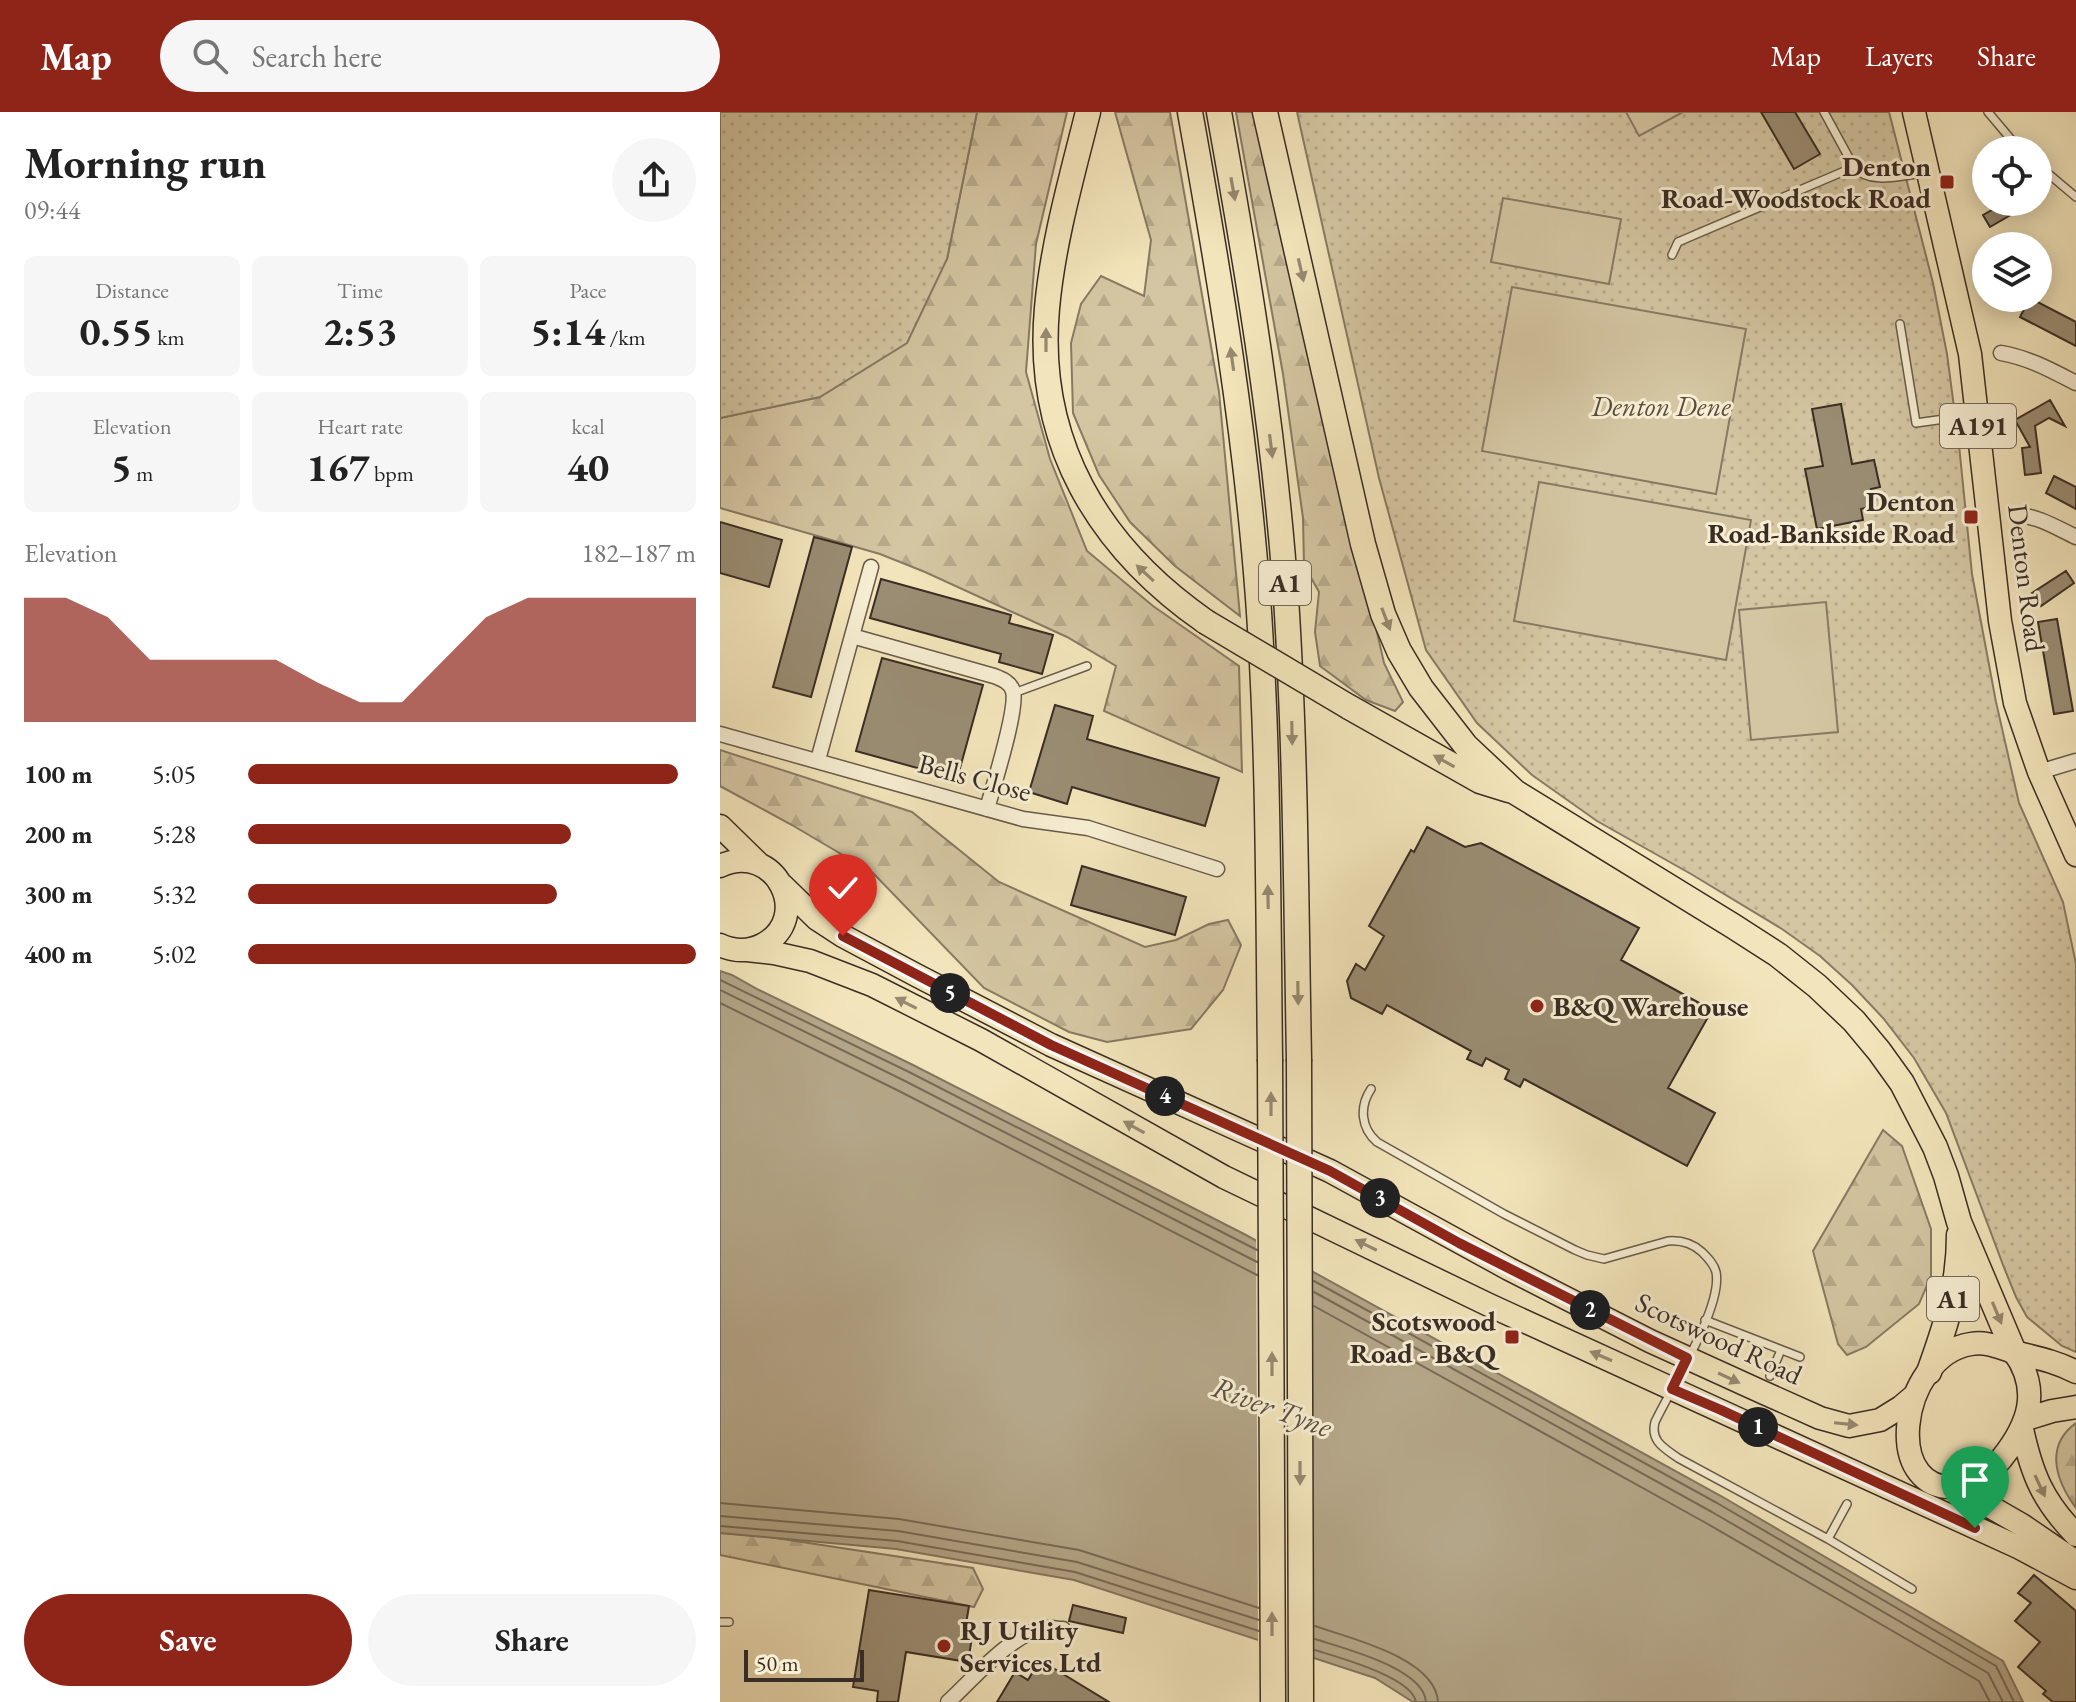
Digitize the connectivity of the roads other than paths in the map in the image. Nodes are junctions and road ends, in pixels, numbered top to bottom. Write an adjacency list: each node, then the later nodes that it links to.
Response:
1 (1088, 112): 28 (highway, A1, one-way to 1, bridge)
2 (1190, 112): 64 (highway, A1, one-way to 2, bridge)
3 (1219, 112): 65 (highway, A1, one-way to 65, bridge)
4 (1265, 112): 28 (highway, A1, one-way to 28)
5 (1824, 112): 9 (lane)
6 (1914, 112): 10 (main road, Denton Road / A191)
7 (1988, 112): 8 (lane)
8 (2008, 136)
9 (1854, 167): 10 (lane); 13 (lane)
10 (1928, 172): 17 (main road, Denton Road / A191)
11 (2052, 177): 12 (lane)
12 (2076, 197)
13 (1672, 255)
14 (1900, 324): 17 (lane)
15 (2001, 353): 16 (street)
16 (2076, 383)
17 (1977, 414): 27 (main road, Denton Road / A191)
18 (2017, 515): 19 (street)
19 (2076, 537)
20 (871, 567): 21 (street)
21 (852, 636): 23 (street); 25 (street)
22 (1087, 666): 23 (lane)
23 (1014, 694): 29 (street)
24 (720, 734): 25 (street, Bells Close)
25 (818, 760): 29 (street, Bells Close)
26 (2076, 761): 27 (street)
27 (2039, 772): 31 (main road, Denton Road / A191)
28 (1515, 792): 39 (highway, A1)
29 (987, 809): 34 (street, Bells Close)
30 (720, 826): 32 (main road, Scotswood Road)
31 (2076, 855)
32 (758, 863): 33 (main road); 35 (main road, Scotswood Road)
33 (720, 866)
34 (1217, 869)
35 (782, 885): 37 (main road); 44 (main road, Scotswood Road)
36 (720, 945): 37 (main road)
37 (747, 950): 48 (main road, one-way to 37)
38 (1371, 1089): 40 (lane)
39 (1959, 1222): 42 (highway, A1, one-way to 42); 45 (highway, A1)
40 (1705, 1320): 41 (lane); 44 (lane)
41 (1781, 1350): 43 (lane); 47 (lane)
42 (2014, 1352): 45 (main road); 46 (main road); 51 (main road)
43 (1800, 1357)
44 (1687, 1358): 48 (lane); 49 (main road, Scotswood Road, one-way to 49)
45 (1929, 1372): 49 (main road)
46 (2076, 1372)
47 (1770, 1376)
48 (1672, 1389): 53 (main road); 56 (lane)
49 (1914, 1396): 52 (main road)
50 (2076, 1407): 51 (main road)
51 (2024, 1424): 52 (main road); 55 (main road, one-way to 55)
52 (1949, 1486): 53 (main road); 57 (main road)
53 (1891, 1489): 58 (main road)
54 (1847, 1504): 56 (lane)
55 (2076, 1535)
56 (1828, 1539): 59 (lane)
57 (2076, 1562)
58 (2076, 1578)
59 (1912, 1589)
60 (720, 1622): 61 (lane)
61 (729, 1622)
62 (1063, 1629): 63 (street)
63 (948, 1702)
64 (1273, 1702)
65 (1301, 1702)

